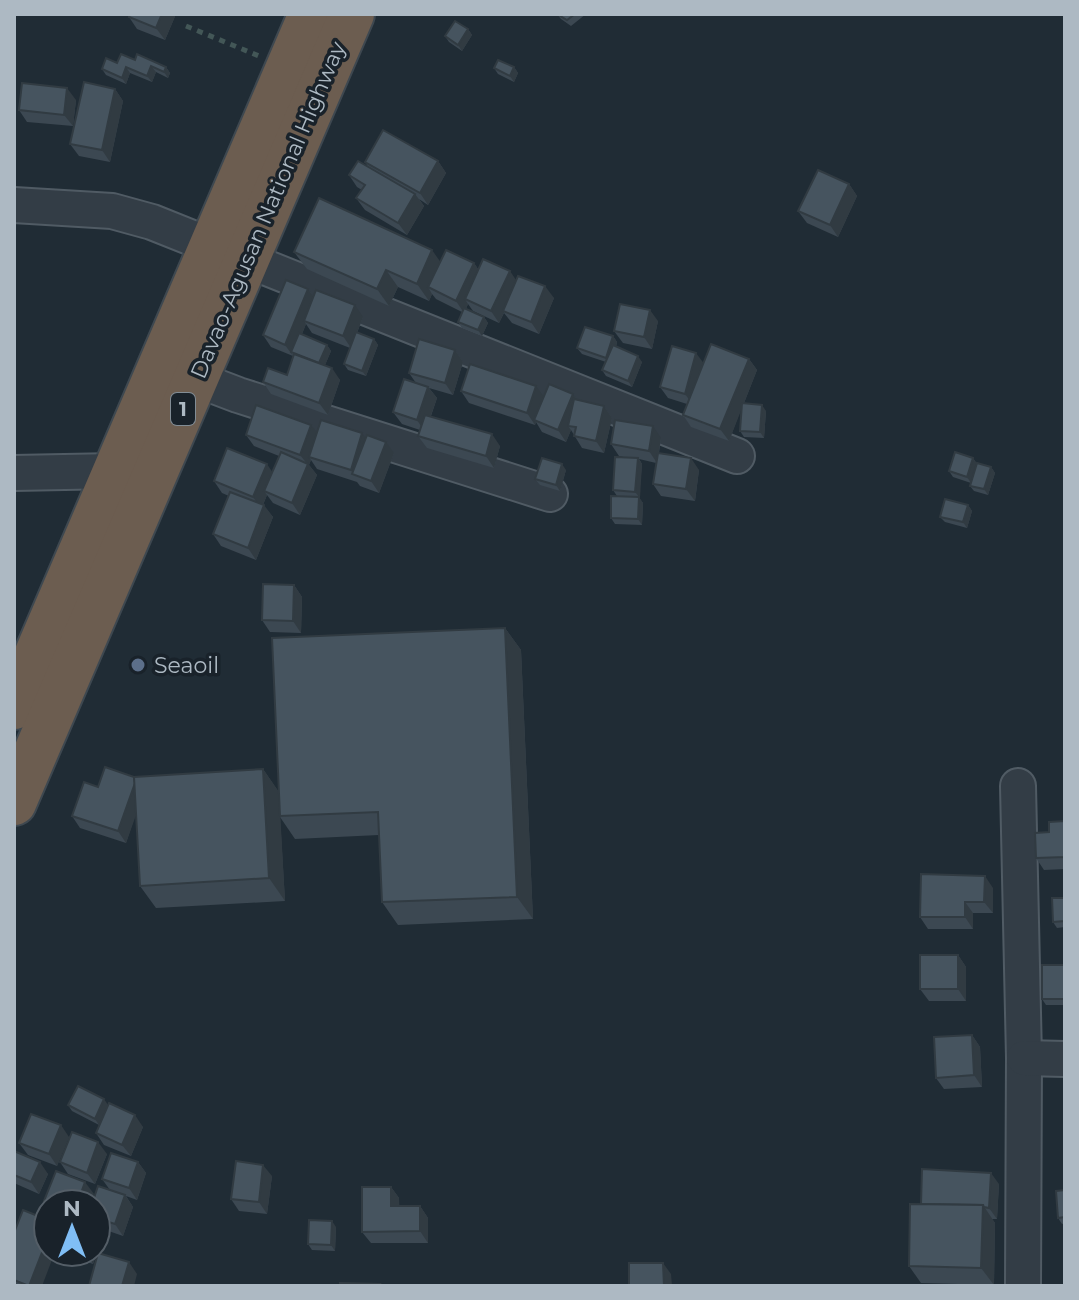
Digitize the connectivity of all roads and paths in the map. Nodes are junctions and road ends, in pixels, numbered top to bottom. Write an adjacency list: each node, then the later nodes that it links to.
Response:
1 (311, 14): 4 (highway, Davao-Agusan National Highway / 1)
2 (352, 14): 6 (highway, Davao-Agusan National Highway / 1)
3 (186, 26): 4 (path)
4 (287, 68): 6 (highway, Davao-Agusan National Highway / 1)
5 (14, 205): 6 (street)
6 (229, 253): 7 (highway, Davao-Agusan National Highway / 1); 8 (street); 10 (highway, Davao-Agusan National Highway / 1)
7 (196, 379): 10 (highway, Davao-Agusan National Highway / 1); 11 (street)
8 (737, 456)
9 (14, 473): 10 (street)
10 (133, 478): 12 (highway, Davao-Agusan National Highway / 1); 14 (highway, Davao-Agusan National Highway / 1)
11 (550, 494)
12 (14, 707)
13 (1018, 786): 15 (street)
14 (14, 803)
15 (1024, 1058): 16 (street); 17 (street)
16 (1065, 1059)
17 (1023, 1286)

